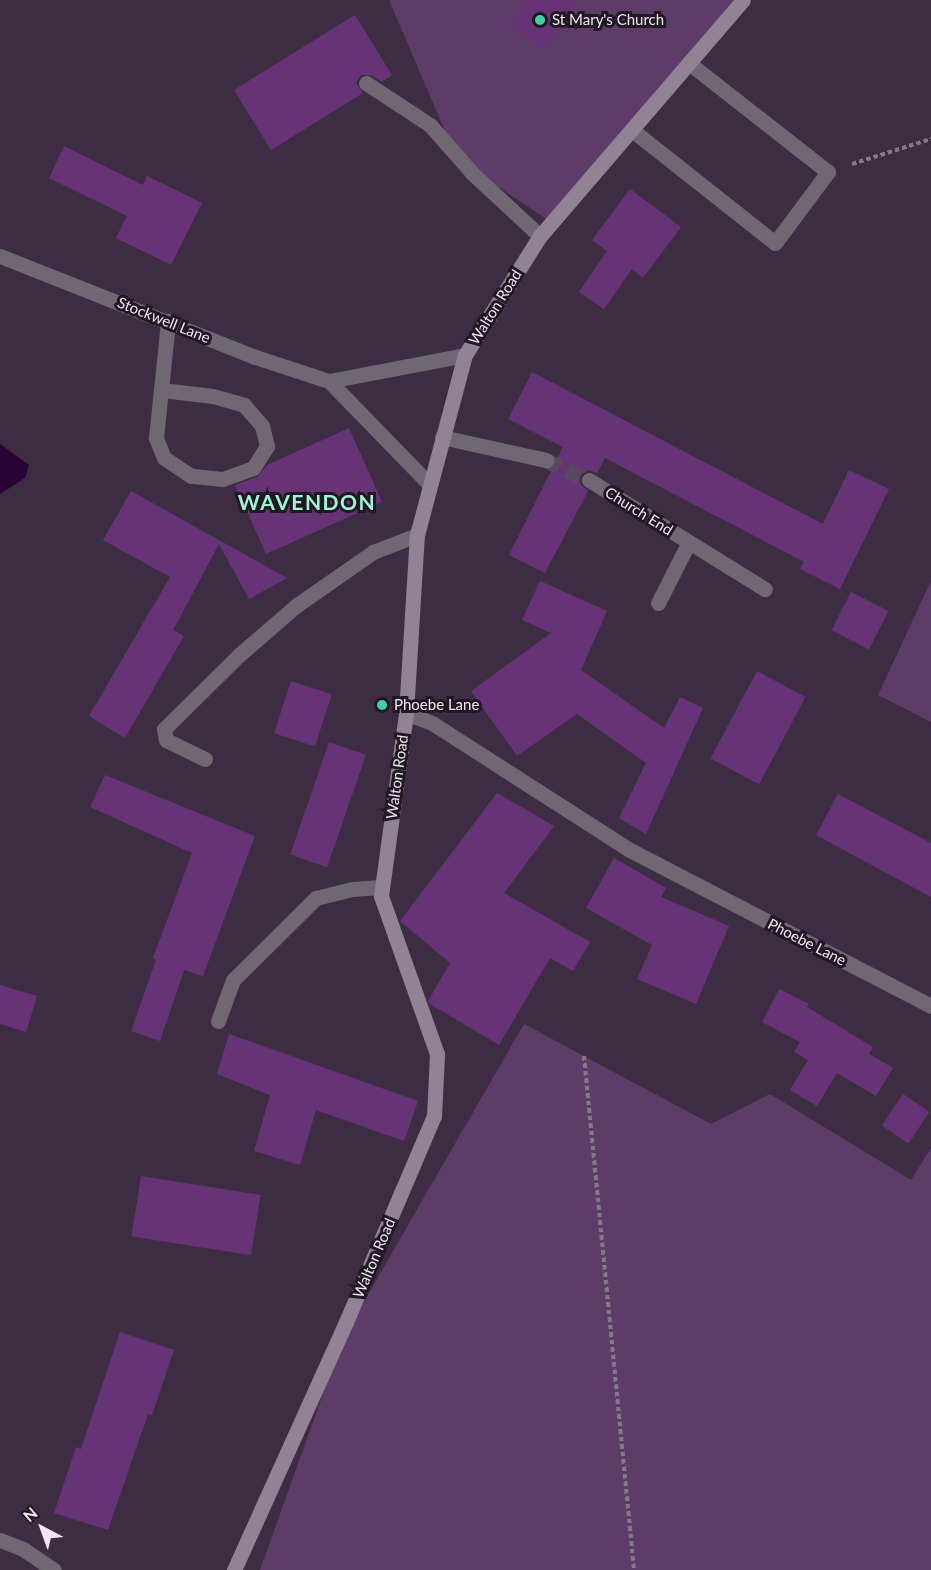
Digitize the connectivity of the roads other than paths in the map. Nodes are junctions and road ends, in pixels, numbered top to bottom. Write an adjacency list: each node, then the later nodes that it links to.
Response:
1 (743, 0): 2 (street, Walton Road)
2 (689, 63): 4 (street, Walton Road); 4 (street)
3 (366, 83): 5 (street)
4 (632, 129): 5 (street, Walton Road)
5 (540, 236): 8 (street, Walton Road)
6 (0, 256): 7 (street, Stockwell Lane)
7 (168, 321): 9 (street, Stockwell Lane); 10 (street)
8 (465, 355): 9 (street, Stockwell Lane); 11 (street, Walton Road)
9 (329, 381): 14 (street, Stockwell Lane)
10 (162, 390): 10 (street)
11 (442, 437): 12 (street); 14 (street, Walton Road)
12 (546, 460)
13 (589, 480): 16 (street, Church End)
14 (429, 484): 15 (street, Walton Road)
15 (417, 535): 19 (street, Walton Road); 20 (street)
16 (689, 542): 17 (street, Church End); 18 (street, Church End)
17 (765, 589)
18 (658, 603)
19 (406, 713): 21 (street, Walton Road); 22 (street, Phoebe Lane)
20 (205, 759)
21 (381, 887): 23 (street); 26 (street, Walton Road)
22 (931, 1006)
23 (218, 1021)
24 (0, 1540): 25 (street)
25 (54, 1570)
26 (234, 1570)

